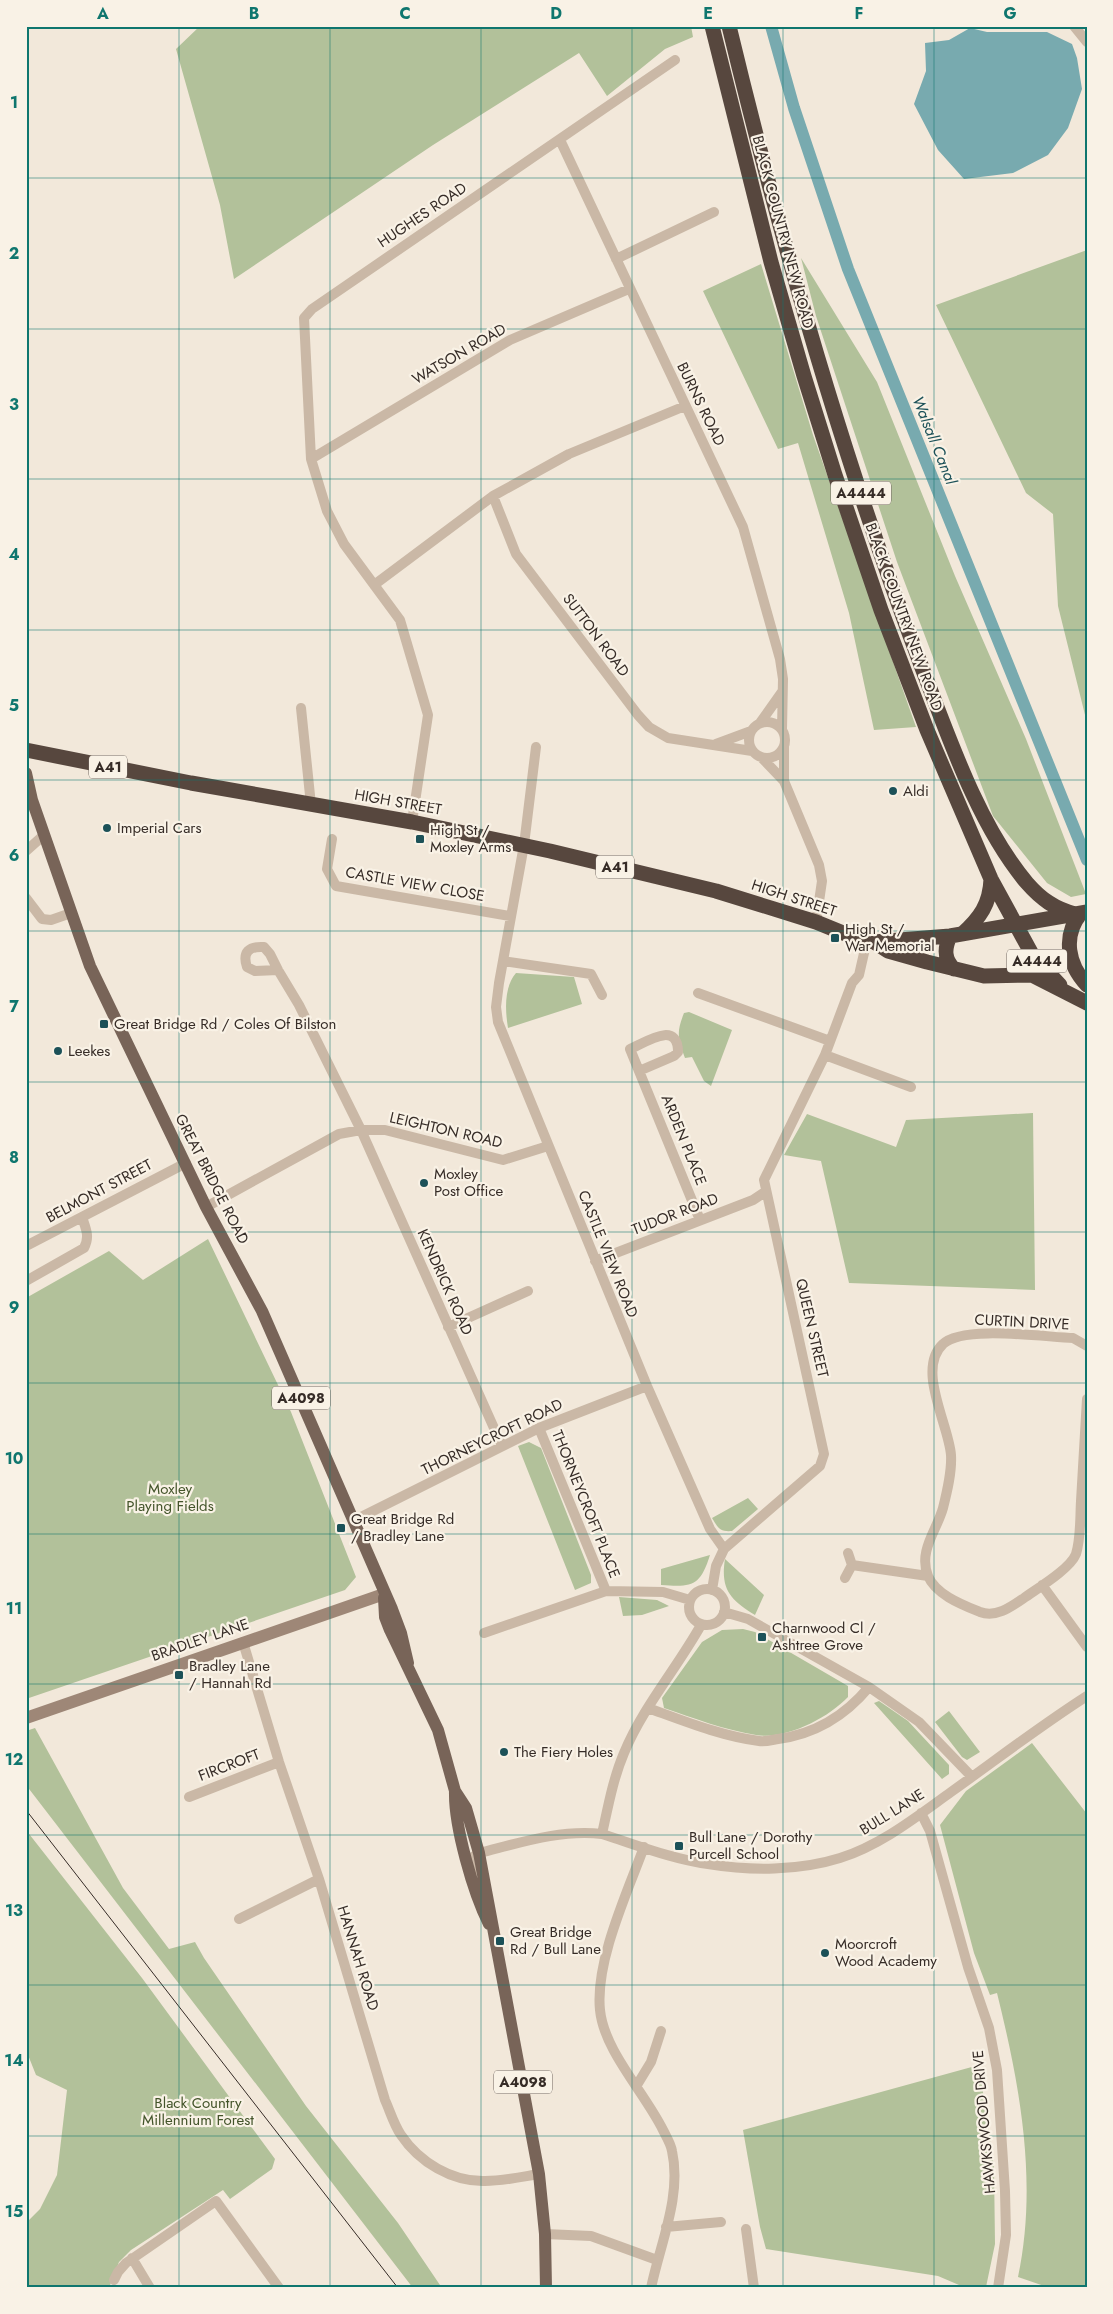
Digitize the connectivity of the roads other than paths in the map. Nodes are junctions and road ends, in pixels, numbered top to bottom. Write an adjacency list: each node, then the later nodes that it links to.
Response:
1 (712, 26): 33 (highway, BLACK COUNTRY NEW ROAD / A4444)
2 (729, 26): 36 (highway, BLACK COUNTRY NEW ROAD / A4444)
3 (1074, 26): 4 (street)
4 (1087, 42)
5 (676, 60): 6 (street, HUGHES ROAD)
6 (560, 140): 8 (street, BURNS ROAD); 11 (street, HUGHES ROAD)
7 (714, 212): 8 (street)
8 (616, 259): 9 (street, BURNS ROAD)
9 (629, 289): 10 (street, BURNS ROAD); 11 (street, WATSON ROAD)
10 (685, 406): 12 (street); 14 (street, BURNS ROAD)
11 (311, 458): 13 (street)
12 (493, 496): 13 (street); 19 (street, SUTTON ROAD)
13 (374, 585): 28 (street)
14 (782, 691): 16 (street); 17 (street, BURNS ROAD)
15 (302, 708): 27 (street)
16 (760, 723): 17 (street); 18 (street)
17 (782, 729): 21 (street)
18 (751, 731): 19 (street, SUTTON ROAD); 23 (street)
19 (715, 744): 23 (street, SUTTON ROAD)
20 (536, 747): 31 (street, CASTLE VIEW ROAD)
21 (784, 747): 24 (street); 26 (street)
22 (26, 750): 27 (highway, HIGH STREET / A41)
23 (752, 751): 24 (street)
24 (761, 757): 26 (street)
25 (26, 773): 29 (main road, GREAT BRIDGE ROAD / A4098)
26 (784, 781): 38 (street)
27 (311, 805): 28 (highway, HIGH STREET / A41)
28 (412, 822): 31 (highway, HIGH STREET / A41)
29 (44, 835): 32 (street); 35 (main road, GREAT BRIDGE ROAD / A4098)
30 (332, 839): 37 (street, CASTLE VIEW CLOSE)
31 (524, 846): 37 (street, CASTLE VIEW ROAD); 38 (highway, HIGH STREET / A41)
32 (26, 851)
33 (991, 879): 39 (highway, BLACK COUNTRY NEW ROAD / A4444); 40 (highway)
34 (26, 898): 35 (street)
35 (71, 913): 56 (main road, GREAT BRIDGE ROAD / A4098)
36 (1081, 913): 39 (highway, HIGH STREET / A41); 45 (highway)
37 (510, 916): 42 (street, CASTLE VIEW ROAD)
38 (816, 922): 41 (highway, HIGH STREET / A41)
39 (1015, 925): 40 (highway, HIGH STREET / A41); 46 (highway, BLACK COUNTRY NEW ROAD / A4444)
40 (956, 935): 41 (highway, HIGH STREET / A41); 43 (highway)
41 (870, 941): 43 (highway, HIGH STREET / A41); 50 (street, QUEEN STREET)
42 (503, 961): 48 (street); 55 (street, CASTLE VIEW ROAD)
43 (954, 969): 46 (highway, HIGH STREET / A41)
44 (278, 970): 54 (street, KENDRICK ROAD)
45 (1087, 986)
46 (1066, 991): 49 (highway, A41)
47 (698, 993): 50 (street)
48 (602, 995)
49 (1087, 1003)
50 (830, 1041): 51 (street, QUEEN STREET)
51 (825, 1055): 53 (street); 57 (street, QUEEN STREET)
52 (639, 1071): 52 (street, ARDEN PLACE); 60 (street, ARDEN PLACE)
53 (910, 1087)
54 (361, 1130): 55 (street, LEIGHTON ROAD); 58 (street, LEIGHTON ROAD); 65 (street, KENDRICK ROAD)
55 (548, 1146): 62 (street, CASTLE VIEW ROAD)
56 (186, 1162): 58 (main road, GREAT BRIDGE ROAD / A4098); 59 (street, BELMONT STREET)
57 (765, 1192): 60 (street, TUDOR ROAD); 72 (street, QUEEN STREET)
58 (206, 1207): 71 (main road, GREAT BRIDGE ROAD / A4098)
59 (82, 1217): 61 (street, BELMONT STREET); 63 (street)
60 (700, 1220): 62 (street, TUDOR ROAD)
61 (26, 1246)
62 (595, 1261): 67 (street, CASTLE VIEW ROAD)
63 (26, 1281)
64 (528, 1291): 65 (street)
65 (448, 1328): 70 (street, KENDRICK ROAD)
66 (1087, 1346): 75 (street, CURTIN DRIVE)
67 (647, 1386): 69 (street, THORNEYCROFT ROAD); 72 (street, CASTLE VIEW ROAD)
68 (1087, 1399): 77 (street)
69 (540, 1428): 70 (street, THORNEYCROFT ROAD); 79 (street, THORNEYCROFT PLACE)
70 (502, 1446): 71 (street, THORNEYCROFT ROAD)
71 (353, 1521): 80 (main road, GREAT BRIDGE ROAD / A4098)
72 (724, 1549): 78 (street, QUEEN STREET)
73 (848, 1553): 74 (street)
74 (852, 1565): 75 (street); 76 (street)
75 (928, 1576): 77 (street)
76 (845, 1578)
77 (1042, 1585): 86 (street)
78 (712, 1590): 81 (street); 82 (street)
79 (606, 1591): 81 (street); 84 (street)
80 (384, 1594): 85 (street, BRADLEY LANE); 93 (main road, GREAT BRIDGE ROAD / A4098)
81 (690, 1600): 83 (street)
82 (724, 1612): 83 (street); 87 (street)
83 (701, 1625): 89 (street)
84 (484, 1633)
85 (244, 1642): 90 (street, BRADLEY LANE); 91 (street, HANNAH ROAD)
86 (1087, 1647)
87 (869, 1688): 89 (street); 92 (street)
88 (1087, 1696): 92 (street, BULL LANE)
89 (648, 1708): 96 (street)
90 (26, 1718)
91 (279, 1762): 94 (street, FIRCROFT); 100 (street, HANNAH ROAD)
92 (972, 1777): 95 (street, BULL LANE)
93 (455, 1791): 97 (main road, GREAT BRIDGE ROAD / A4098); 99 (main road, GREAT BRIDGE ROAD / A4098)
94 (190, 1796)
95 (921, 1814): 98 (street, BULL LANE); 119 (street, HAWKSWOOD DRIVE)
96 (602, 1834): 98 (street, BULL LANE); 99 (street, BULL LANE)
97 (463, 1842): 99 (street); 101 (main road, GREAT BRIDGE ROAD / A4098)
98 (644, 1847): 105 (street)
99 (479, 1853): 101 (street); 103 (main road, GREAT BRIDGE ROAD / A4098)
100 (319, 1879): 102 (street); 106 (street, HANNAH ROAD)
101 (473, 1882): 103 (main road, GREAT BRIDGE ROAD / A4098)
102 (238, 1919)
103 (492, 1931): 106 (main road, GREAT BRIDGE ROAD / A4098)
104 (661, 2031): 105 (street)
105 (637, 2085): 108 (street)
106 (539, 2174): 110 (main road, GREAT BRIDGE ROAD / A4098)
107 (721, 2222): 108 (street)
108 (666, 2227): 112 (street)
109 (746, 2229): 118 (street)
110 (546, 2234): 112 (street); 116 (main road, GREAT BRIDGE ROAD / A4098)
111 (132, 2258): 113 (street); 114 (street); 115 (street)
112 (657, 2260): 117 (street)
113 (114, 2280)
114 (150, 2288)
115 (279, 2288)
116 (546, 2288)
117 (651, 2288)
118 (754, 2288)
119 (998, 2288)

